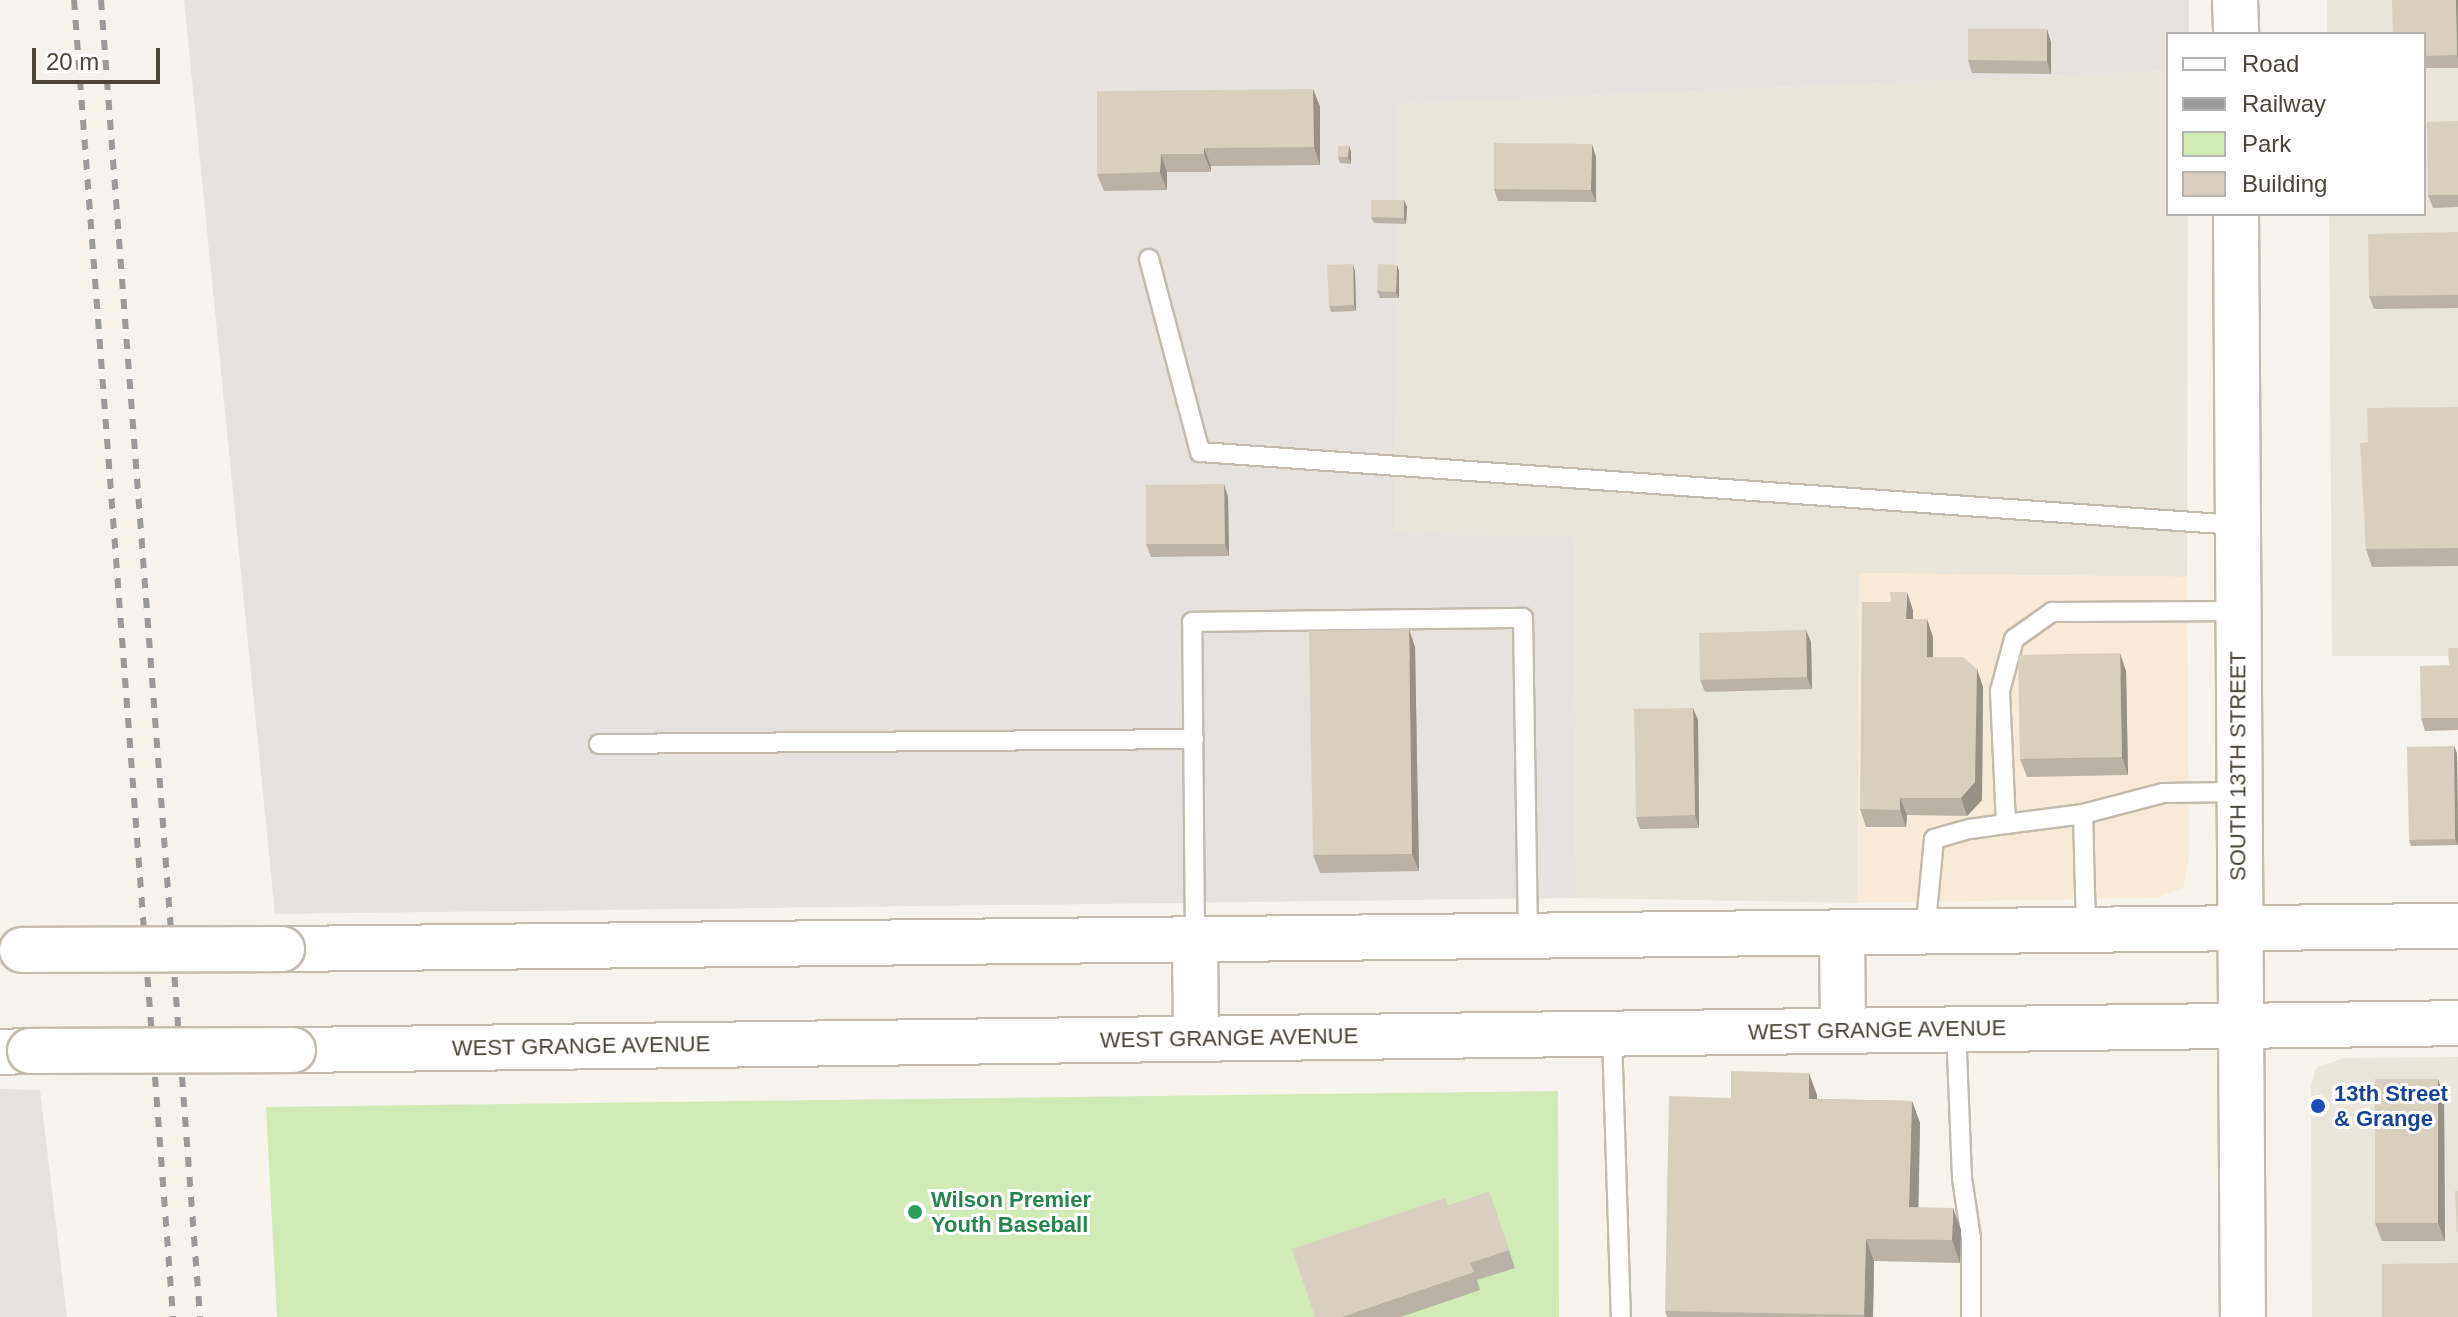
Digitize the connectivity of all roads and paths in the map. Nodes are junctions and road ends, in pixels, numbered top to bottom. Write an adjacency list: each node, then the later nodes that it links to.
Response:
1 (2235, 0): 2 (street)
2 (2236, 32)
3 (2236, 216): 5 (street, SOUTH 13TH STREET)
4 (1149, 259): 5 (lane)
5 (2237, 525): 6 (street, SOUTH 13TH STREET)
6 (2238, 611): 9 (street, SOUTH 13TH STREET); 11 (lane)
7 (1194, 739): 8 (lane); 17 (lane); 18 (lane)
8 (599, 744)
9 (2238, 792): 10 (lane); 13 (street, SOUTH 13TH STREET)
10 (2083, 814): 11 (lane); 14 (lane)
11 (2006, 824): 16 (lane)
12 (2458, 926): 13 (street)
13 (2239, 929): 14 (street); 21 (street, SOUTH 13TH STREET)
14 (2086, 931): 16 (street)
15 (1842, 933): 16 (street); 17 (street); 23 (street)
16 (1925, 933)
17 (1528, 935): 18 (street)
18 (1195, 940): 19 (street, bridge); 25 (street)
19 (11, 950)
20 (2458, 1023): 21 (street, WEST GRANGE AVENUE)
21 (2239, 1024): 22 (street, WEST GRANGE AVENUE); 29 (street, SOUTH 13TH STREET)
22 (1956, 1028): 23 (street, WEST GRANGE AVENUE); 28 (lane)
23 (1843, 1030): 24 (street, WEST GRANGE AVENUE)
24 (1612, 1035): 25 (street, WEST GRANGE AVENUE); 27 (lane)
25 (1196, 1038): 26 (street, WEST GRANGE AVENUE, bridge)
26 (15, 1052)
27 (1621, 1317)
28 (1971, 1317)
29 (2243, 1317)

